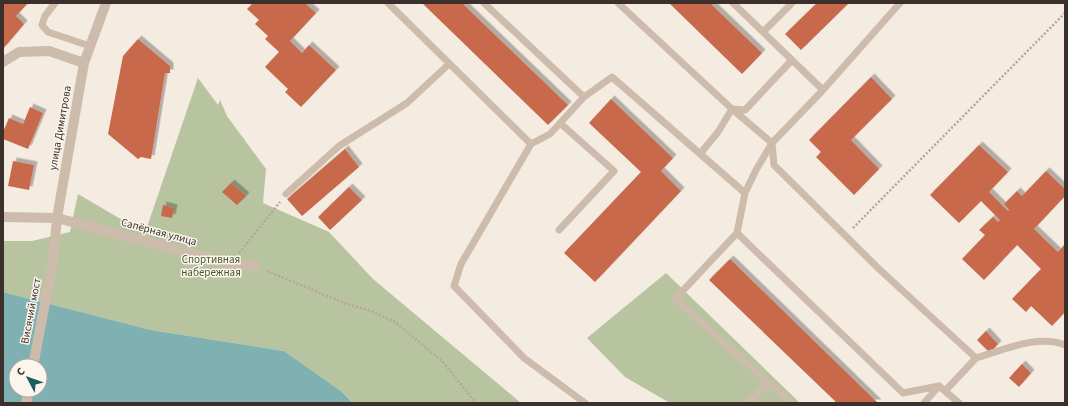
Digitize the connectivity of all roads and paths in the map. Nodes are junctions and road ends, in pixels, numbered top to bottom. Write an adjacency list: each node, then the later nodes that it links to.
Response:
1 (56, 3): 11 (lane)
2 (106, 3): 11 (street, улица Димитрова)
3 (388, 3): 15 (lane)
4 (484, 3): 17 (lane)
5 (618, 3): 18 (lane)
6 (733, 3): 10 (lane)
7 (792, 3): 10 (lane)
8 (900, 3): 16 (lane)
9 (1065, 13): 29 (path)
10 (763, 32): 12 (lane)
11 (90, 46): 14 (street, улица Димитрова)
12 (792, 60): 16 (lane); 18 (lane)
13 (3, 62): 14 (street)
14 (84, 63): 26 (street, улица Димитрова)
15 (449, 64): 21 (lane); 24 (lane)
16 (823, 90): 20 (lane)
17 (584, 97): 19 (lane); 22 (lane)
18 (732, 109): 20 (lane); 22 (lane)
19 (560, 123): 21 (lane); 27 (lane)
20 (772, 143): 23 (lane); 29 (lane)
21 (531, 144): 40 (lane)
22 (700, 154): 23 (lane)
23 (745, 193): 28 (lane)
24 (286, 194): 31 (path)
25 (3, 217): 26 (street)
26 (56, 218): 30 (street, улица Димитрова); 31 (street, Сапёрная улица)
27 (559, 230)
28 (737, 234): 36 (lane); 37 (lane)
29 (846, 235): 35 (lane)
30 (53, 261): 34 (street, Висячий мост)
31 (232, 264): 32 (street, Сапёрная улица)
32 (255, 266): 39 (path)
33 (1065, 345): 35 (lane)
34 (35, 358)
35 (976, 358): 38 (lane)
36 (768, 383): 41 (lane); 42 (lane)
37 (939, 386): 38 (lane); 43 (lane)
38 (945, 391): 44 (lane)
39 (476, 403)
40 (586, 403)
41 (748, 403)
42 (790, 403)
43 (924, 403)
44 (958, 403)

